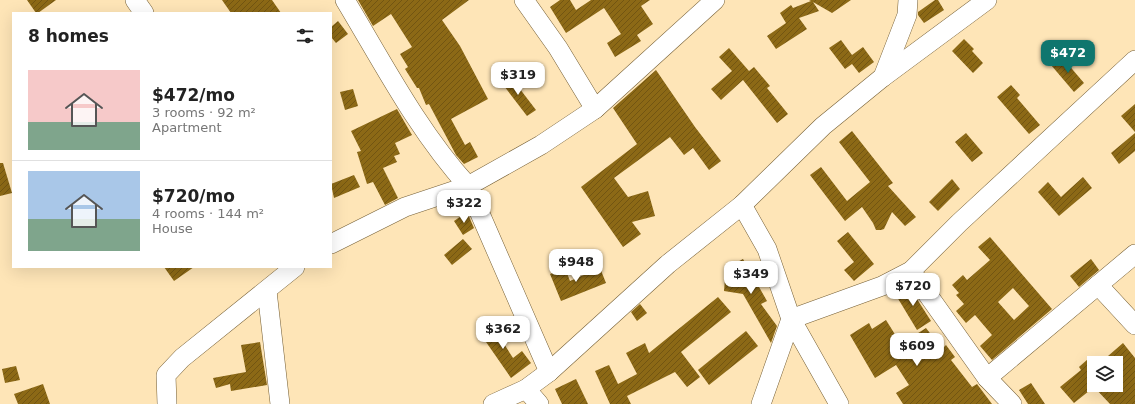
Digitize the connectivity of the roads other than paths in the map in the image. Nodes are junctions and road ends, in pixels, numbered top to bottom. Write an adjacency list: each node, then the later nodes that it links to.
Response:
1 (135, 0): 7 (street)
2 (345, 0): 11 (street)
3 (524, 0): 10 (street)
4 (715, 0): 10 (street)
5 (908, 0): 9 (street)
6 (987, 0): 9 (street)
7 (143, 12)
8 (1135, 60): 16 (street)
9 (883, 77): 12 (street)
10 (595, 109): 11 (street)
11 (468, 186): 13 (street); 21 (street)
12 (742, 205): 19 (street); 21 (street)
13 (332, 244)
14 (1135, 254): 17 (street)
15 (294, 268): 18 (street)
16 (911, 271): 19 (street); 22 (street)
17 (1098, 285): 20 (street); 22 (street)
18 (267, 291): 24 (street); 25 (street)
19 (791, 320): 28 (street); 29 (street)
20 (1135, 325)
21 (550, 372): 23 (street)
22 (987, 378): 30 (street)
23 (526, 389): 26 (street); 27 (street)
24 (167, 404)
25 (280, 404)
26 (493, 404)
27 (539, 404)
28 (761, 404)
29 (839, 404)
30 (1012, 404)

